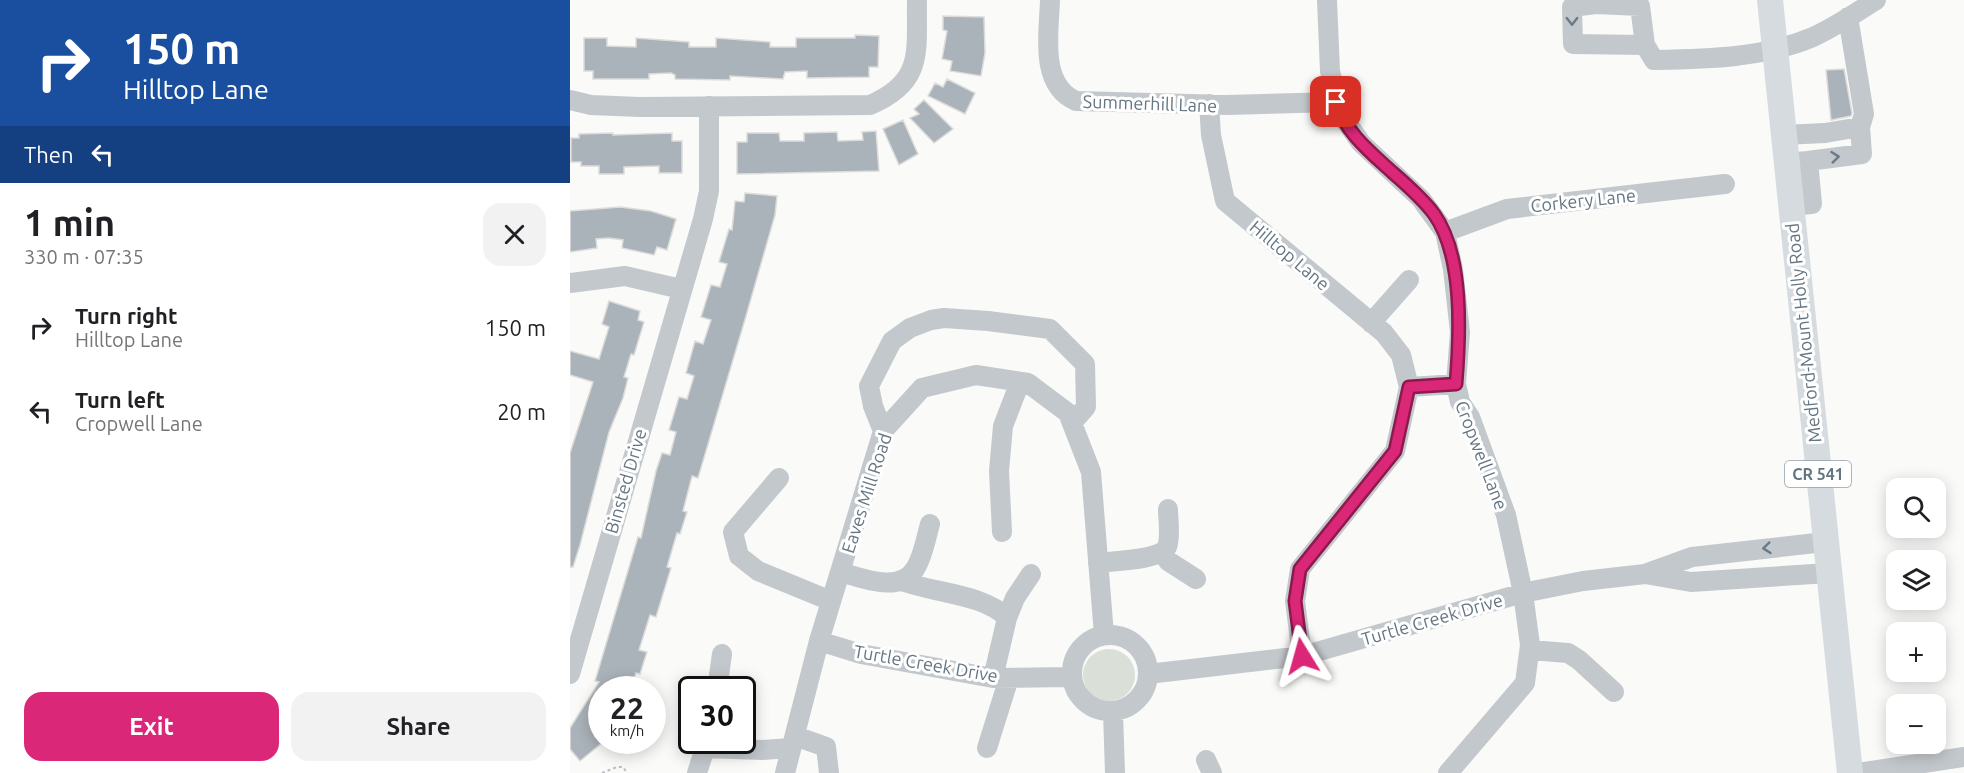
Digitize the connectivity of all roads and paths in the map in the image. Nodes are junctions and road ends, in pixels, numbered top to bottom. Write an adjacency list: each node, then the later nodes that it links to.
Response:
1 (917, 0): 12 (street)
2 (1050, 0): 11 (street, Summerhill Lane)
3 (1327, 0): 10 (street, Cropwell Lane)
4 (1770, 0): 8 (main road, Medford-Mount Holly Road / CR 541)
5 (1876, 0): 6 (street)
6 (1848, 17): 8 (street); 13 (street)
7 (1645, 45): 8 (street)
8 (1775, 49): 14 (main road, Medford-Mount Holly Road / CR 541)
9 (570, 100): 12 (street)
10 (1336, 102): 11 (street, Summerhill Lane); 17 (street, Cropwell Lane)
11 (1209, 104): 21 (street, Hilltop Lane)
12 (709, 106): 20 (street, Binsted Drive)
13 (1860, 127): 14 (street); 15 (street, one-way to 13)
14 (1782, 135): 15 (main road, Medford-Mount Holly Road / CR 541)
15 (1796, 162): 31 (main road, Medford-Mount Holly Road / CR 541)
16 (1725, 183): 17 (street, Corkery Lane)
17 (1445, 232): 23 (street, Cropwell Lane)
18 (1409, 280): 21 (street)
19 (570, 283): 20 (street)
20 (681, 289): 48 (street, Binsted Drive)
21 (1371, 323): 24 (street, Hilltop Lane)
22 (1020, 382): 25 (street, Eaves Mill Road); 26 (street, Eaves Mill Road); 30 (street)
23 (1456, 384): 24 (street); 40 (street, Cropwell Lane)
24 (1409, 387): 47 (street, Hilltop Lane)
25 (1072, 423): 26 (street); 33 (street, Eaves Mill Road)
26 (883, 430): 34 (street, Eaves Mill Road)
27 (779, 478): 41 (street)
28 (1168, 508): 32 (street)
29 (930, 524): 39 (street)
30 (1002, 532)
31 (1826, 542): 35 (main road, Medford-Mount Holly Road / CR 541); 37 (street, Turtle Creek Drive, one-way to 37)
32 (1163, 552): 33 (street); 38 (street)
33 (1098, 563): 43 (street, Eaves Mill Road)
34 (840, 572): 39 (street); 41 (street, Eaves Mill Road)
35 (1829, 573): 37 (street, Turtle Creek Drive); 67 (main road, Medford-Mount Holly Road / CR 541)
36 (1031, 574): 42 (street)
37 (1645, 574): 40 (street, Turtle Creek Drive)
38 (1196, 579)
39 (902, 581): 42 (street)
40 (1523, 593): 45 (street, Cropwell Lane); 47 (street, Turtle Creek Drive)
41 (831, 601): 44 (street, Eaves Mill Road)
42 (1007, 618): 52 (street)
43 (1104, 635): 49 (street); 51 (street)
44 (819, 641): 52 (street, Turtle Creek Drive); 55 (street, Eaves Mill Road)
45 (1530, 651): 53 (street); 66 (street, Cropwell Lane)
46 (722, 654): 50 (street)
47 (1302, 656): 49 (street, Turtle Creek Drive)
48 (570, 674)
49 (1148, 674): 54 (street)
50 (719, 676)
51 (1071, 677): 52 (street, Turtle Creek Drive); 54 (street)
52 (1001, 678): 56 (street)
53 (1614, 692)
54 (1113, 712): 65 (street)
55 (793, 742): 57 (street); 63 (street, Eaves Mill Road); 64 (street)
56 (987, 748)
57 (756, 749)
58 (703, 754): 62 (street)
59 (1964, 757): 68 (street)
60 (602, 773): 61 (path)
61 (627, 773)
62 (697, 773)
63 (785, 773)
64 (829, 773)
65 (1115, 773)
66 (1448, 773)
67 (1850, 773)
68 (1858, 773)

